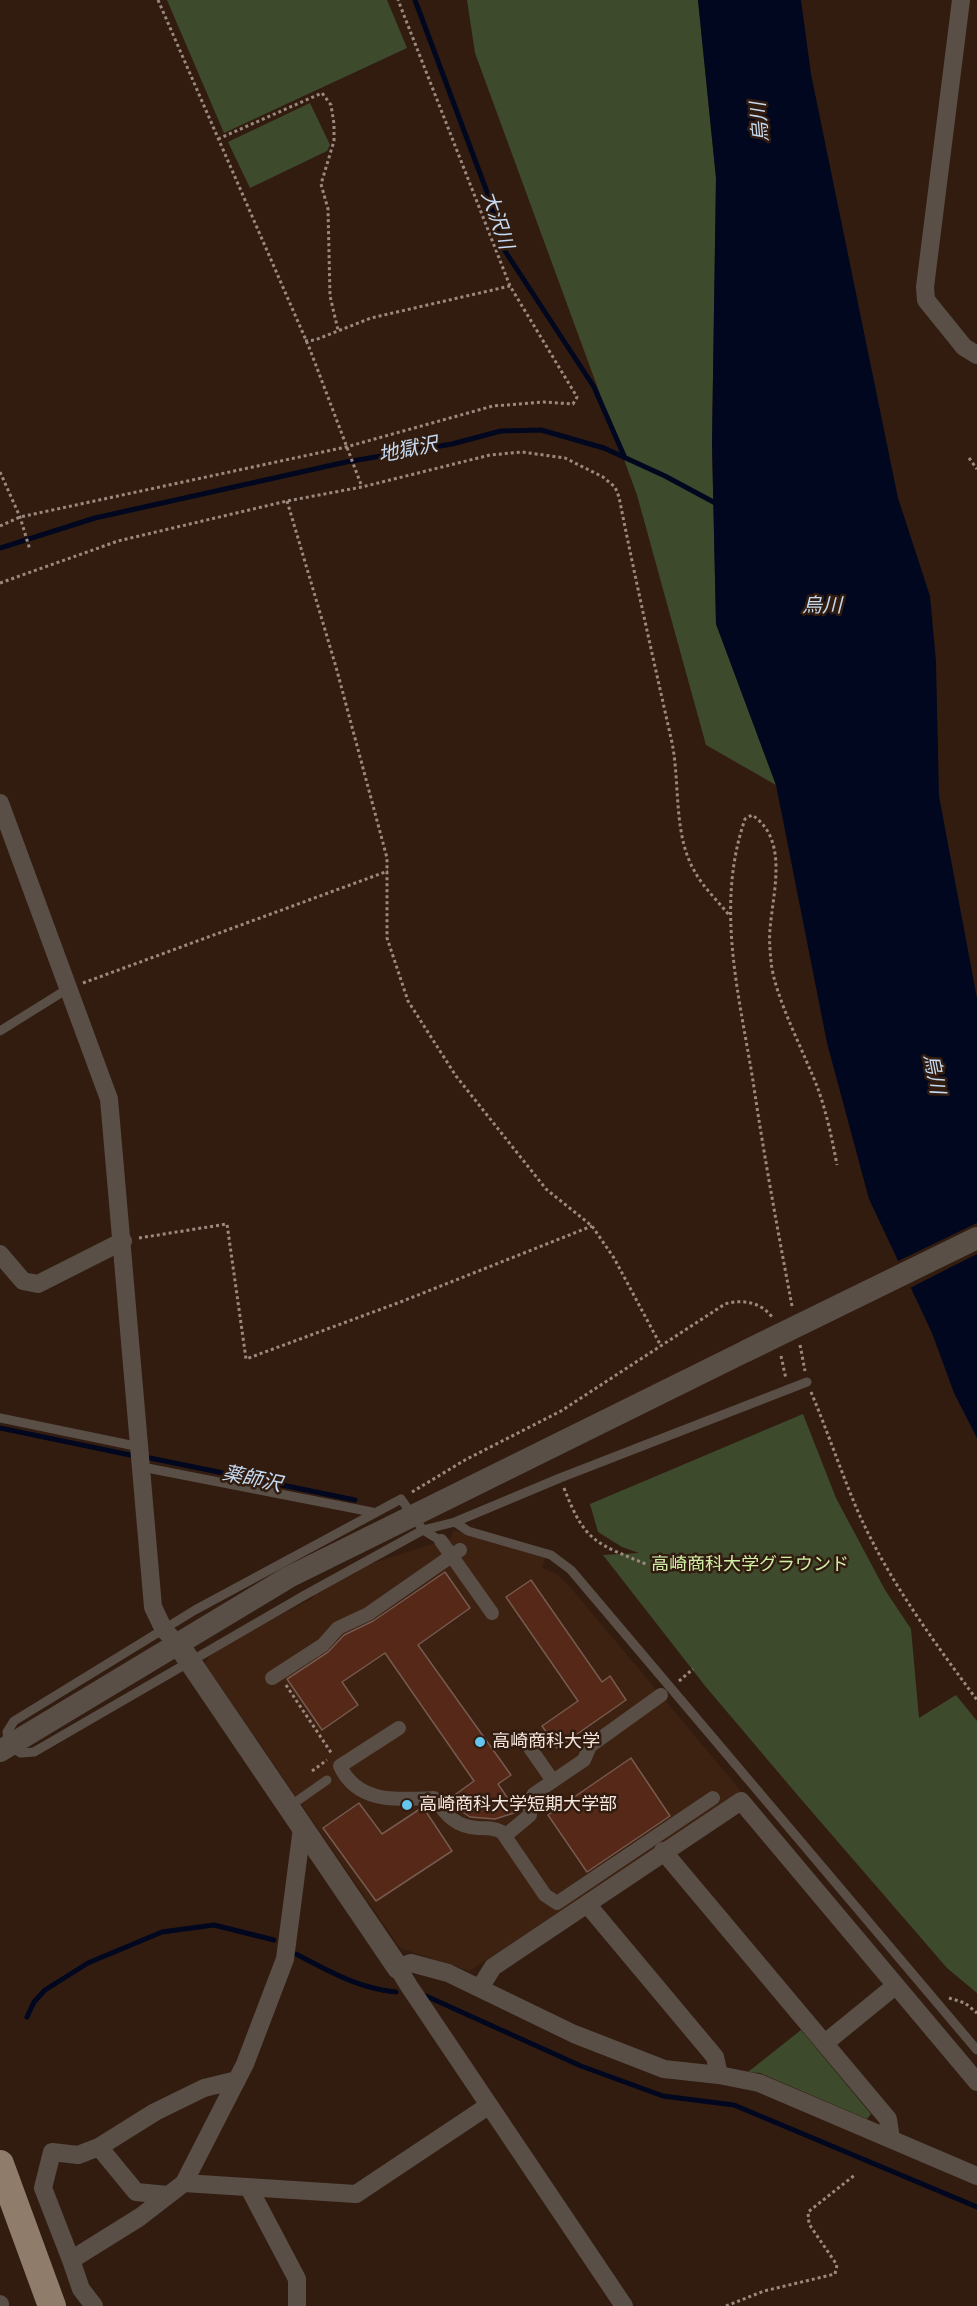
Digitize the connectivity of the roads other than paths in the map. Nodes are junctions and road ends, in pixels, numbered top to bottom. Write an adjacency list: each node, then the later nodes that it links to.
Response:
1 (961, 0): 2 (street)
2 (977, 355)
3 (0, 803): 4 (street)
4 (69, 988): 5 (lane); 7 (street)
5 (0, 1031)
6 (977, 1238): 14 (street, bridge)
7 (123, 1241): 8 (street); 11 (street)
8 (0, 1254)
9 (807, 1382): 15 (lane)
10 (0, 1418): 11 (lane)
11 (140, 1447): 12 (street)
12 (142, 1467): 13 (lane); 19 (street)
13 (372, 1512): 14 (lane); 19 (lane)
14 (412, 1515): 15 (lane); 16 (lane); 19 (street)
15 (455, 1522): 21 (lane)
16 (441, 1541): 17 (street)
17 (456, 1553): 18 (street); 20 (street)
18 (492, 1613)
19 (177, 1645): 23 (street); 28 (street)
20 (275, 1676)
21 (666, 1691): 26 (street); 37 (lane)
22 (399, 1728): 30 (street)
23 (4, 1748)
24 (530, 1748): 26 (street)
25 (327, 1780): 28 (lane)
26 (553, 1781): 30 (street)
27 (713, 1798): 30 (street)
28 (288, 1808): 29 (street)
29 (302, 1828): 33 (street); 39 (street)
30 (506, 1835)
31 (663, 1851): 32 (street); 34 (street); 36 (street)
32 (587, 1904): 35 (street); 38 (street)
33 (398, 1968): 35 (street); 41 (street)
34 (896, 1986): 36 (street); 40 (street)
35 (480, 1988): 38 (street)
36 (825, 2043): 42 (street)
37 (977, 2050)
38 (719, 2075): 42 (street)
39 (237, 2080): 43 (street); 46 (street)
40 (977, 2082)
41 (488, 2106): 47 (street); 55 (street)
42 (891, 2139): 45 (street)
43 (99, 2147): 48 (street); 50 (street)
44 (0, 2164): 52 (main road)
45 (977, 2176)
46 (184, 2183): 47 (street); 48 (street)
47 (249, 2188): 54 (street)
48 (168, 2195): 50 (street)
49 (0, 2216): 51 (main road)
50 (71, 2260): 53 (street)
51 (33, 2306)
52 (52, 2306)
53 (94, 2306)
54 (297, 2306)
55 (624, 2306)

